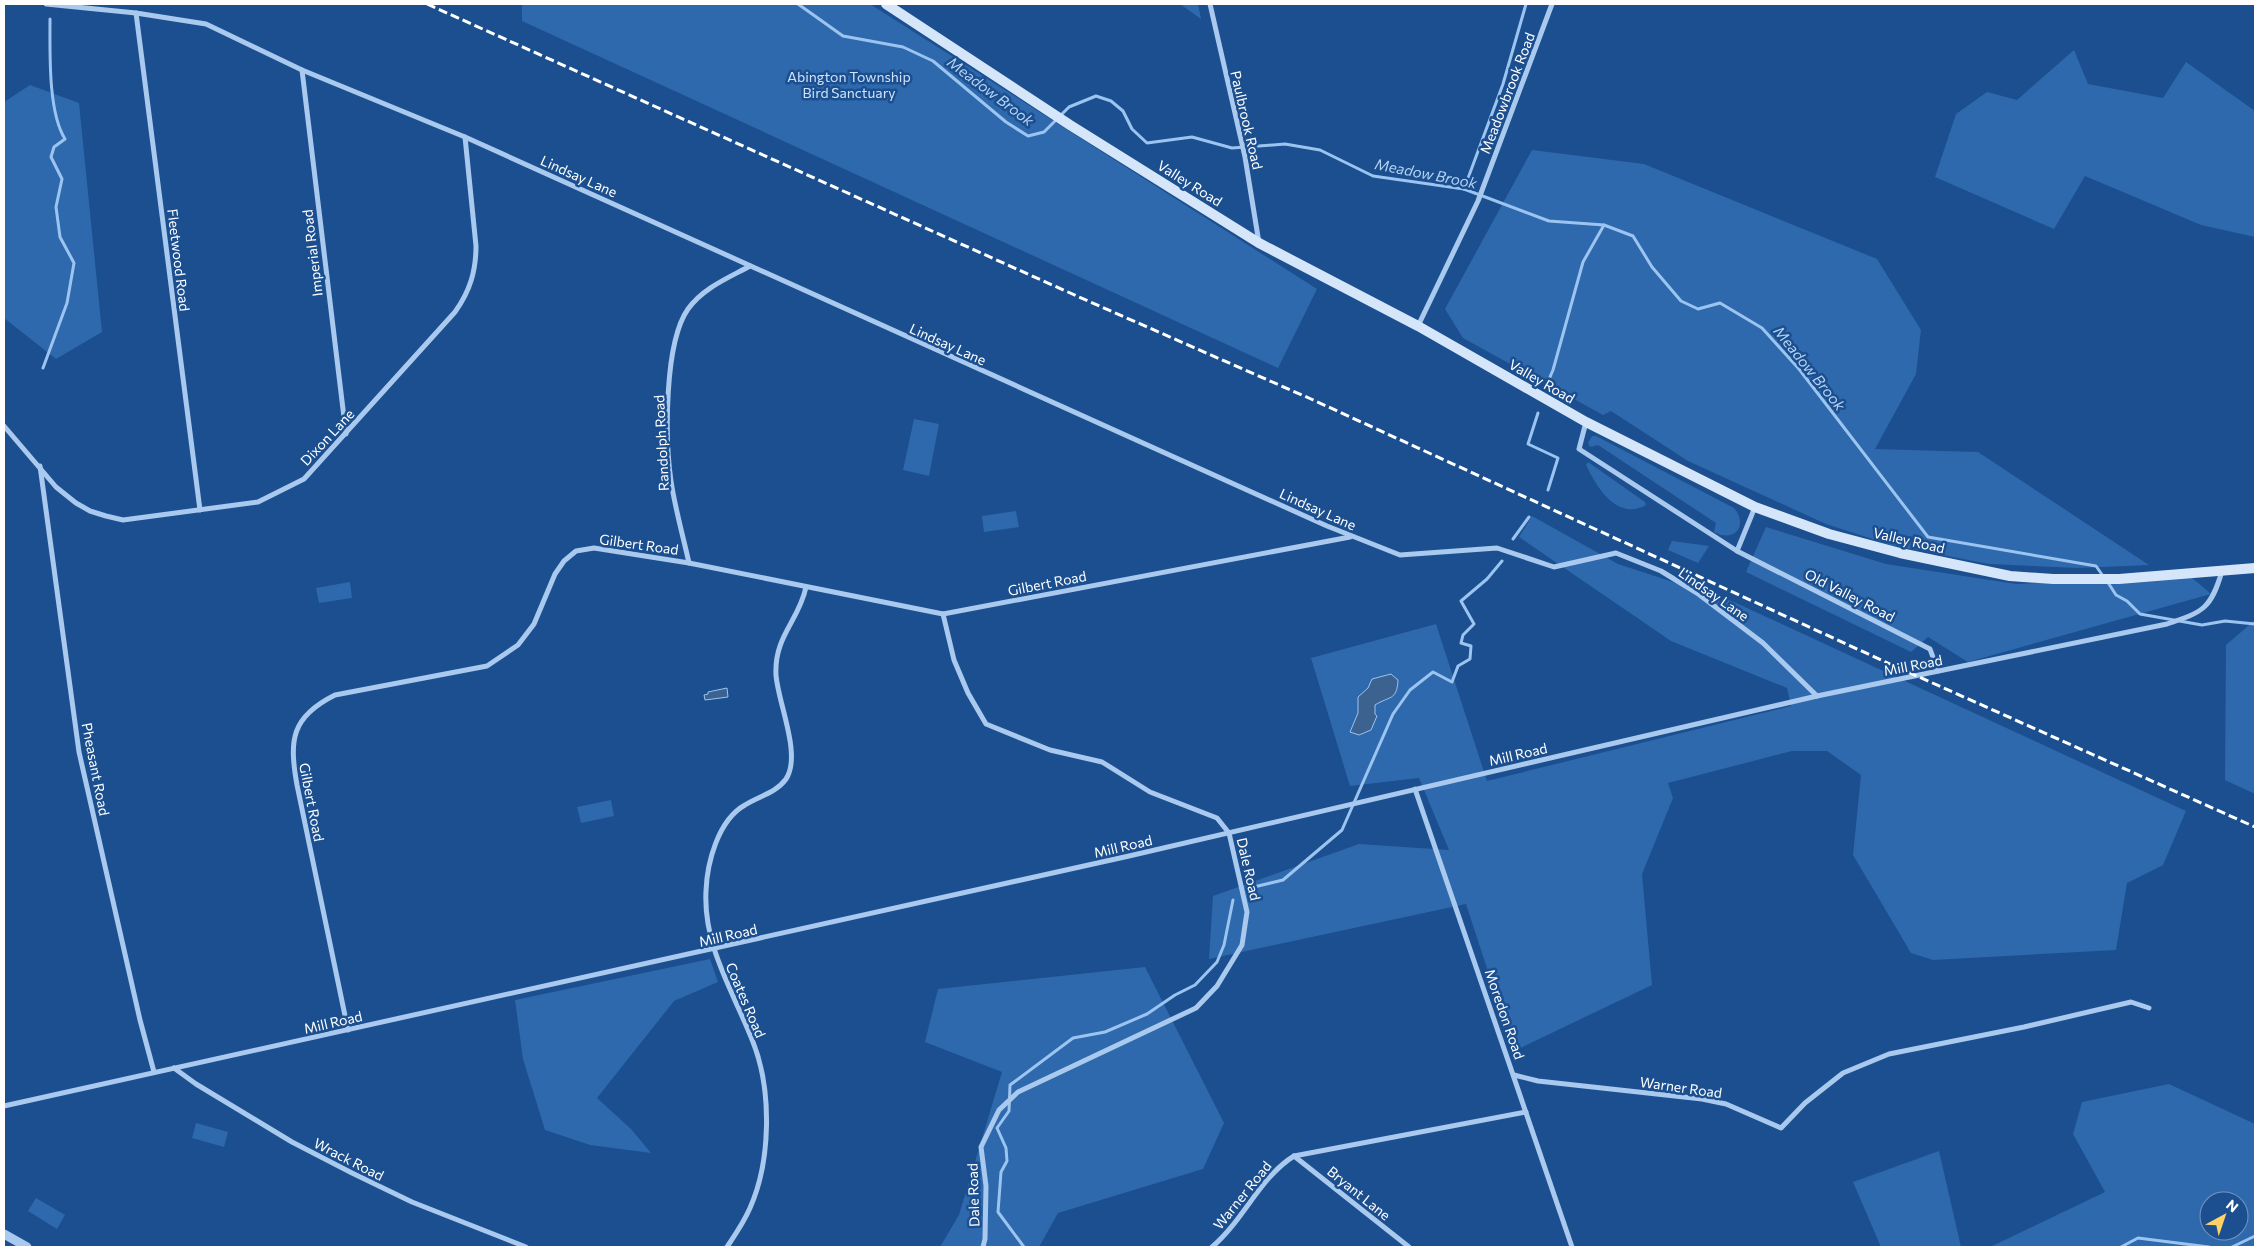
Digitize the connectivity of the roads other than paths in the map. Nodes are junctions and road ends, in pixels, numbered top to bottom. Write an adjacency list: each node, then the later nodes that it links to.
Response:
1 (46, 4): 5 (street, Lindsay Lane)
2 (886, 4): 8 (main road, Valley Road)
3 (1210, 4): 8 (street, Paulbrook Road)
4 (1552, 4): 10 (street, Meadowbrook Road)
5 (136, 13): 6 (street, Lindsay Lane); 16 (street, Fleetwood Road)
6 (302, 70): 7 (street, Lindsay Lane); 13 (street, Imperial Road)
7 (465, 137): 9 (street, Lindsay Lane); 13 (street, Dixon Lane)
8 (1259, 243): 10 (main road, Valley Road)
9 (750, 266): 17 (street, Lindsay Lane); 19 (street, Randolph Road)
10 (1418, 326): 11 (main road, Valley Road)
11 (1586, 422): 15 (main road, Valley Road); 18 (street, Old Valley Road)
12 (4, 426): 14 (street, Dixon Lane)
13 (346, 434): 16 (street, Dixon Lane)
14 (40, 466): 16 (street, Dixon Lane); 32 (street, Pheasant Road)
15 (1755, 507): 18 (street); 21 (main road, Valley Road)
16 (200, 510)
17 (1350, 536): 23 (street, Gilbert Road); 25 (street, Lindsay Lane)
18 (1737, 552): 24 (street, Old Valley Road)
19 (689, 563): 22 (street, Gilbert Road); 30 (street, Gilbert Road)
20 (2255, 568): 21 (main road, Valley Road)
21 (2222, 571): 24 (street, Mill Road)
22 (806, 588): 23 (street, Gilbert Road); 28 (street, Coates Road)
23 (943, 614): 27 (street, Dale Road)
24 (1938, 671): 25 (street, Mill Road)
25 (1817, 696): 26 (street, Mill Road)
26 (1415, 789): 27 (street, Mill Road); 33 (street, Moredon Road)
27 (1229, 834): 28 (street, Mill Road); 41 (street, Dale Road)
28 (714, 949): 30 (street, Mill Road); 40 (street, Coates Road)
29 (2149, 1008): 33 (street, Warner Road)
30 (348, 1030): 31 (street, Mill Road)
31 (174, 1068): 32 (street, Mill Road); 39 (street, Wrack Road)
32 (154, 1072): 34 (street, Mill Road)
33 (1514, 1075): 35 (street, Moredon Road)
34 (4, 1106)
35 (1526, 1112): 36 (street, Warner Road); 44 (street, Moredon Road)
36 (1294, 1156): 42 (street, Warner Road); 43 (street, Bryant Lane)
37 (4, 1234): 38 (street)
38 (27, 1247)
39 (526, 1247)
40 (727, 1247)
41 (983, 1247)
42 (1212, 1247)
43 (1409, 1247)
44 (1572, 1247)

